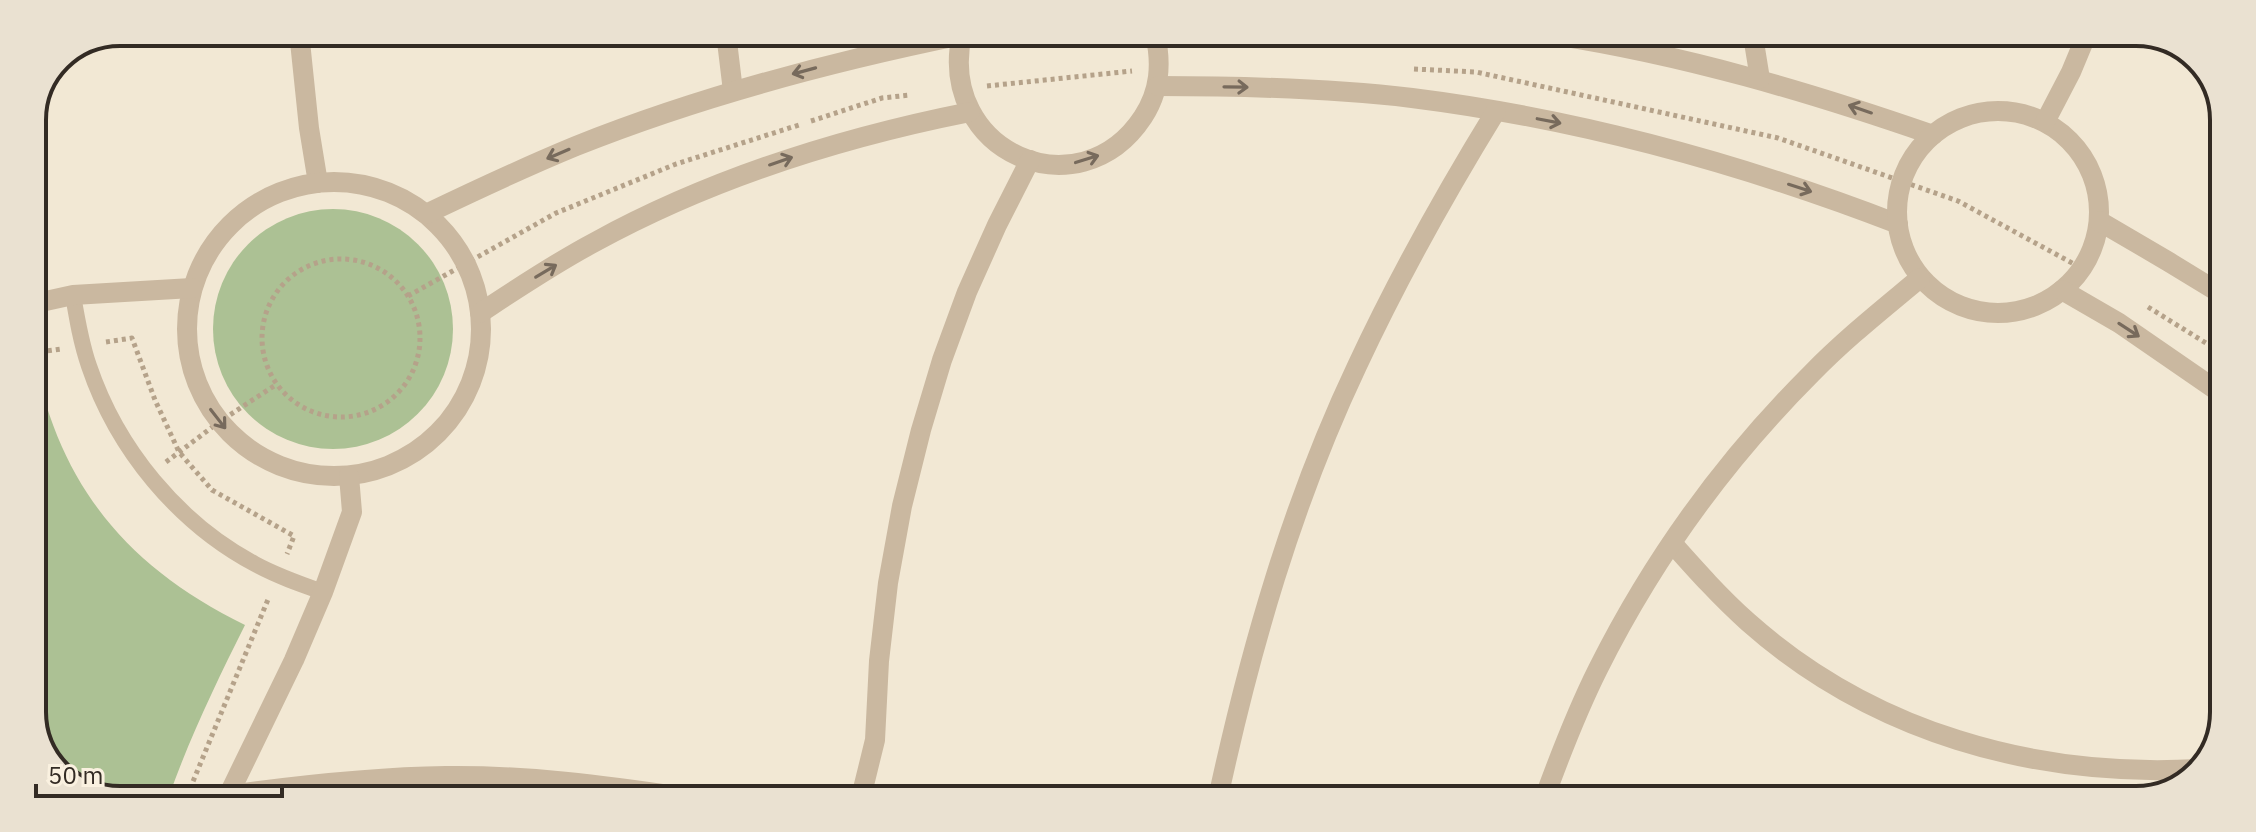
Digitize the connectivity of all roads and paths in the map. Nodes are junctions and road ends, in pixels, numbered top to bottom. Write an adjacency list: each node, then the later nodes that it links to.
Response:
1 (300, 46): 21 (street)
2 (728, 46): 13 (street)
3 (908, 46): 13 (street, one-way to 13)
4 (960, 46): 12 (street)
5 (1156, 46): 10 (street)
6 (1612, 46): 11 (street)
7 (1755, 46): 11 (street)
8 (2082, 46): 17 (street)
9 (1413, 69): 20 (path)
10 (1159, 78): 12 (path); 15 (street, one-way to 15); 19 (street, one-way to 10)
11 (1760, 79): 18 (street, one-way to 11)
12 (961, 89): 16 (street)
13 (733, 91): 22 (street, one-way to 22)
14 (914, 95): 25 (path)
15 (1496, 111): 24 (street, one-way to 24); 49 (street)
16 (970, 112): 19 (street); 35 (street, one-way to 16)
17 (2045, 122): 18 (street); 23 (street)
18 (1933, 135): 20 (street)
19 (1030, 160): 48 (street)
20 (1902, 181): 24 (street); 26 (path)
21 (318, 183): 22 (street); 29 (street)
22 (426, 214): 25 (street)
23 (2099, 221): 26 (street); 28 (street)
24 (1898, 224): 27 (street)
25 (466, 264): 32 (path); 35 (street)
26 (2081, 268): 30 (street)
27 (1920, 278): 30 (street); 42 (street)
28 (2210, 287)
29 (192, 288): 31 (street); 39 (street, one-way to 39)
30 (2062, 290): 38 (street, one-way to 38)
31 (73, 295): 33 (street); 40 (lane)
32 (408, 296): 37 (path); 37 (path)
33 (46, 301)
34 (2147, 307): 36 (path)
35 (480, 313): 41 (street)
36 (2210, 346)
37 (277, 384): 39 (path)
38 (2210, 386)
39 (219, 422): 40 (path); 41 (street)
40 (149, 475): 43 (lane)
41 (349, 476): 43 (street)
42 (1672, 543): 44 (street); 50 (street)
43 (323, 592): 45 (street)
44 (2182, 770)
45 (232, 786)
46 (305, 786): 47 (street)
47 (612, 786)
48 (864, 786)
49 (1221, 786)
50 (1549, 786)

